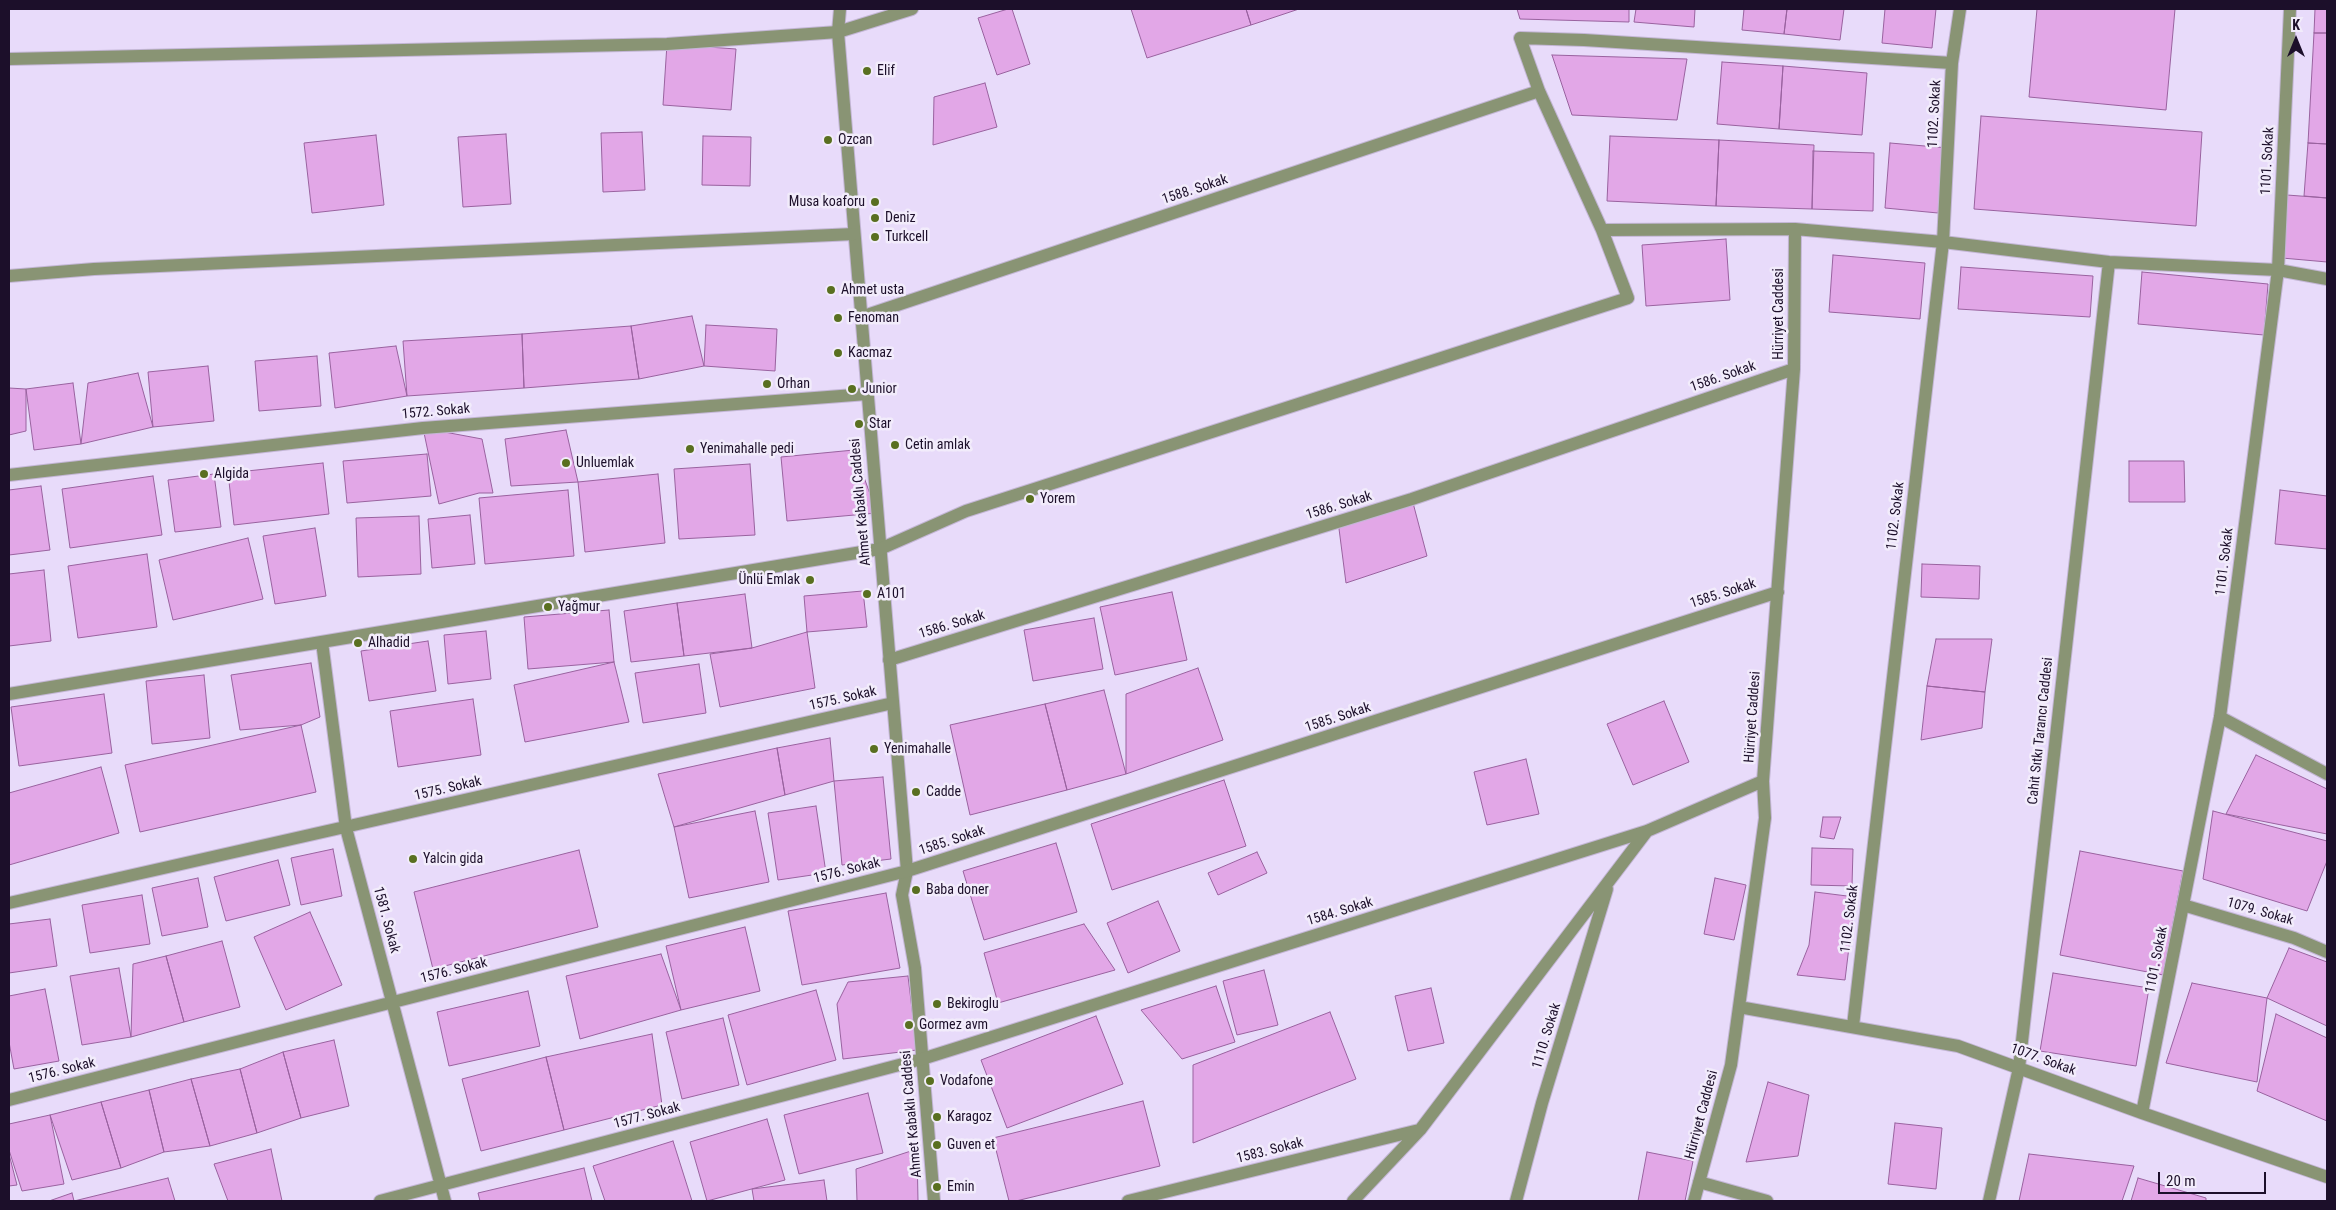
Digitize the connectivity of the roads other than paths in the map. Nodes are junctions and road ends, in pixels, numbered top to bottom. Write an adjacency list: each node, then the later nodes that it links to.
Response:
1 (840, 9): 5 (street, Ahmet Kabaklı Caddesi)
2 (912, 9): 5 (street)
3 (1960, 9): 7 (street, 1102. Sokak)
4 (2290, 9): 14 (street, 1101. Sokak)
5 (838, 32): 6 (street); 11 (street, Ahmet Kabaklı Caddesi)
6 (9, 59)
7 (1952, 64): 8 (street); 12 (street, 1102. Sokak)
8 (1539, 91): 10 (street); 17 (street, 1588. Sokak)
9 (1795, 229): 10 (street); 12 (street); 18 (street, Hürriyet Caddesi)
10 (1602, 230): 21 (street)
11 (854, 234): 15 (street); 17 (street, Ahmet Kabaklı Caddesi)
12 (1943, 242): 13 (street); 39 (street, 1102. Sokak)
13 (2109, 262): 14 (street); 41 (street, Cahit Sıtkı Tarancı Caddesi)
14 (2278, 270): 16 (street); 27 (street, 1101. Sokak)
15 (9, 276)
16 (2327, 279)
17 (861, 318): 19 (street, Ahmet Kabaklı Caddesi)
18 (1794, 369): 22 (street, Hürriyet Caddesi); 24 (street, 1586. Sokak)
19 (867, 394): 20 (street, 1572. Sokak); 21 (street, Ahmet Kabaklı Caddesi)
20 (9, 475)
21 (880, 549): 23 (street); 24 (street, Ahmet Kabaklı Caddesi)
22 (1778, 592): 29 (street, Hürriyet Caddesi); 32 (street, 1585. Sokak)
23 (322, 642): 25 (street); 30 (street, 1581. Sokak)
24 (889, 660): 26 (street, Ahmet Kabaklı Caddesi)
25 (9, 694)
26 (893, 703): 30 (street, 1575. Sokak); 32 (street, Ahmet Kabaklı Caddesi)
27 (2220, 717): 28 (street); 35 (street, 1101. Sokak)
28 (2327, 774)
29 (1763, 781): 31 (street, 1584. Sokak); 38 (street, Hürriyet Caddesi)
30 (346, 828): 34 (street, 1575. Sokak); 37 (street, 1581. Sokak)
31 (1647, 831): 33 (street); 40 (street, 1584. Sokak)
32 (907, 871): 37 (street, 1576. Sokak); 40 (street, Ahmet Kabaklı Caddesi)
33 (1609, 881): 44 (street); 53 (street, 1110. Sokak)
34 (9, 903)
35 (2183, 905): 36 (street, 1079. Sokak); 43 (street, 1101. Sokak)
36 (2327, 952)
37 (392, 1003): 42 (street, 1576. Sokak); 47 (street, 1581. Sokak)
38 (1739, 1007): 39 (street, 1077. Sokak); 46 (street, Hürriyet Caddesi)
39 (1852, 1026): 41 (street, 1077. Sokak)
40 (922, 1059): 47 (street, 1577. Sokak); 50 (street, Ahmet Kabaklı Caddesi)
41 (2019, 1068): 43 (street, 1077. Sokak); 56 (street, Cahit Sıtkı Tarancı Caddesi)
42 (9, 1100)
43 (2142, 1113): 45 (street, 1077. Sokak)
44 (1420, 1130): 51 (street, 1583. Sokak); 52 (street)
45 (2327, 1177)
46 (1699, 1182): 54 (street, Hürriyet Caddesi); 55 (street)
47 (441, 1186): 48 (street, 1577. Sokak); 49 (street, 1581. Sokak)
48 (380, 1201)
49 (445, 1201)
50 (934, 1201)
51 (1128, 1201)
52 (1353, 1201)
53 (1516, 1201)
54 (1694, 1201)
55 (1767, 1201)
56 (1989, 1201)

